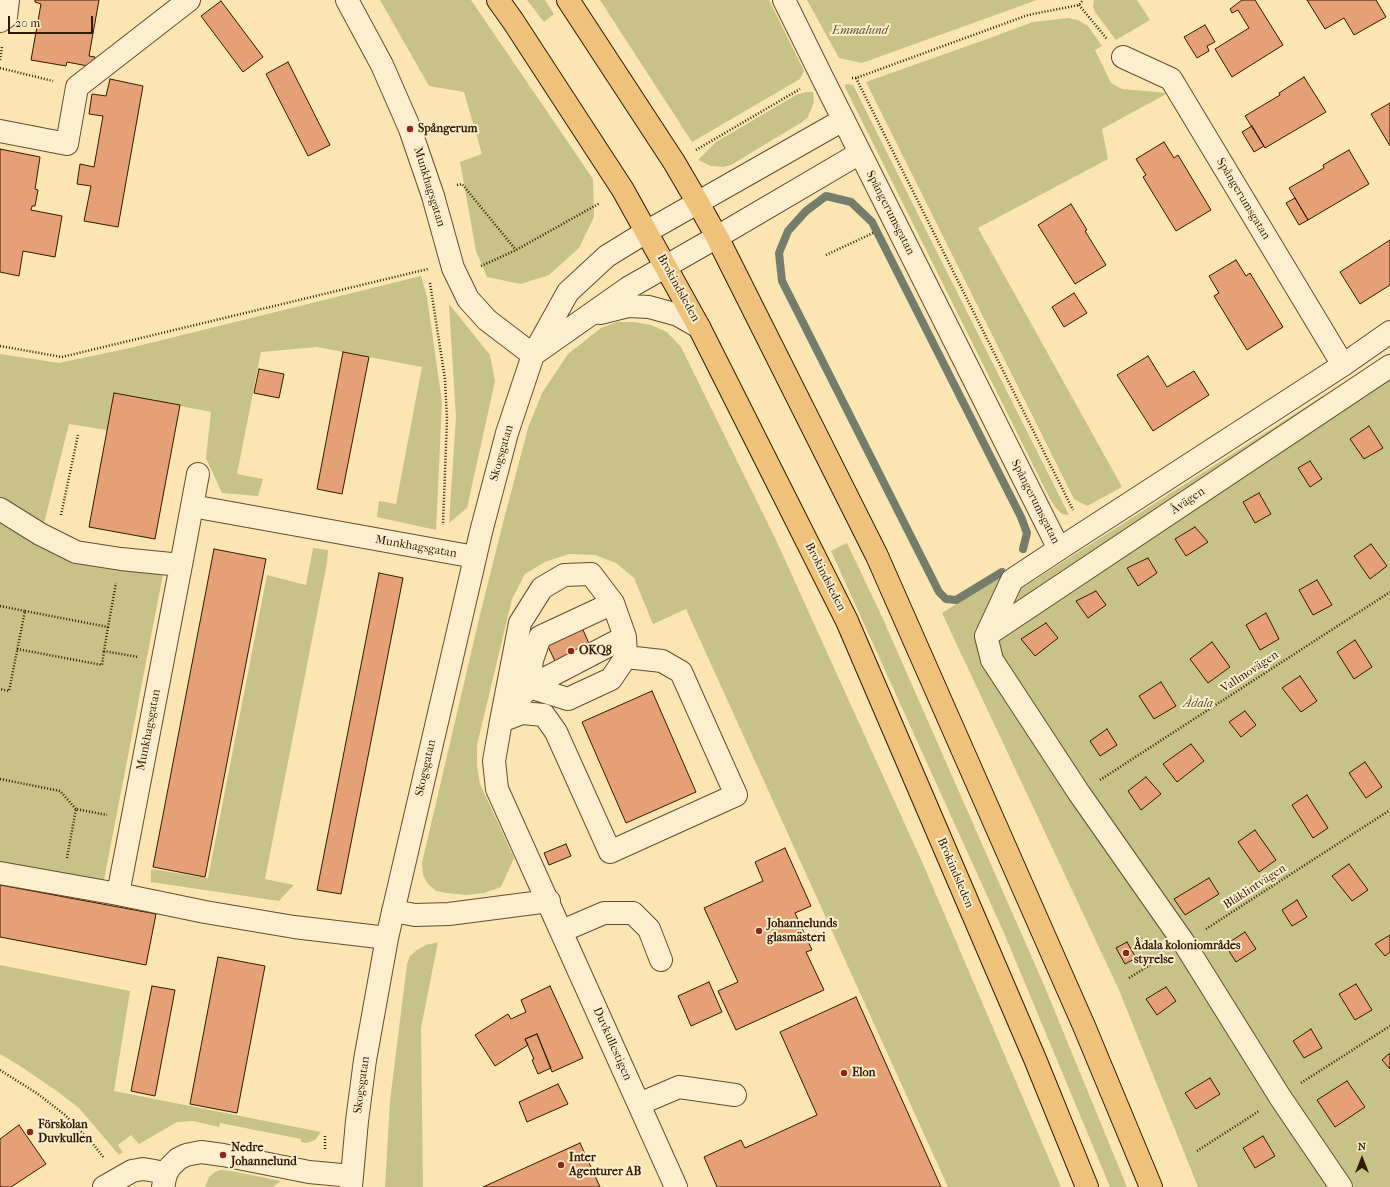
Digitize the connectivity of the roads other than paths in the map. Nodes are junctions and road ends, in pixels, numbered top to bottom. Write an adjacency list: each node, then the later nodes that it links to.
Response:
1 (8, 0): 7 (street)
2 (189, 0): 10 (street)
3 (347, 0): 19 (street, Munkhagsgatan)
4 (498, 0): 13 (main road, Brokindsleden)
5 (568, 0): 12 (main road)
6 (784, 0): 9 (street, Spångerumsgatan)
7 (0, 21)
8 (1123, 57): 20 (street, Spångerumsgatan)
9 (843, 120): 11 (street, Spångerumsgatan); 12 (street)
10 (0, 131)
11 (860, 152): 14 (street); 25 (street, Spångerumsgatan)
12 (698, 203): 13 (street, Skogsgatan); 14 (main road)
13 (646, 232): 15 (main road, Brokindsleden); 19 (street, Skogsgatan)
14 (717, 237): 15 (street); 48 (main road)
15 (666, 266): 16 (street); 17 (main road, Brokindsleden)
16 (590, 316): 17 (street); 19 (street)
17 (699, 327): 47 (main road, Brokindsleden)
18 (1390, 332): 20 (street, Spångerumsgatan)
19 (533, 355): 26 (street, Skogsgatan)
20 (1343, 365): 25 (street, Spångerumsgatan)
21 (1390, 366): 29 (street, Åvägen)
22 (198, 474): 23 (street, Munkhagsgatan)
23 (192, 506): 26 (street, Munkhagsgatan); 27 (street, Munkhagsgatan)
24 (0, 509): 27 (street)
25 (1059, 549): 29 (street)
26 (475, 557): 36 (street, Skogsgatan)
27 (181, 565): 34 (street, Munkhagsgatan)
28 (613, 603): 30 (street); 31 (street); 32 (street, Duvkullestigen)
29 (986, 636): 49 (street)
30 (626, 647): 31 (street); 31 (street); 32 (street)
31 (529, 687): 32 (street)
32 (501, 721): 35 (street, Duvkullestigen)
33 (0, 873): 34 (street)
34 (118, 894): 38 (street)
35 (549, 902): 36 (street); 37 (street, Duvkullestigen)
36 (393, 911): 38 (street, Skogsgatan)
37 (562, 931): 39 (street); 41 (street, Duvkullestigen)
38 (387, 938): 44 (street, Skogsgatan)
39 (661, 960)
40 (735, 1095): 41 (street)
41 (639, 1104): 46 (street, Duvkullestigen)
42 (304, 1179): 43 (street); 44 (street)
43 (165, 1181): 45 (street)
44 (352, 1181)
45 (111, 1183)
46 (676, 1187)
47 (1087, 1187)
48 (1151, 1187)
49 (1341, 1187)

